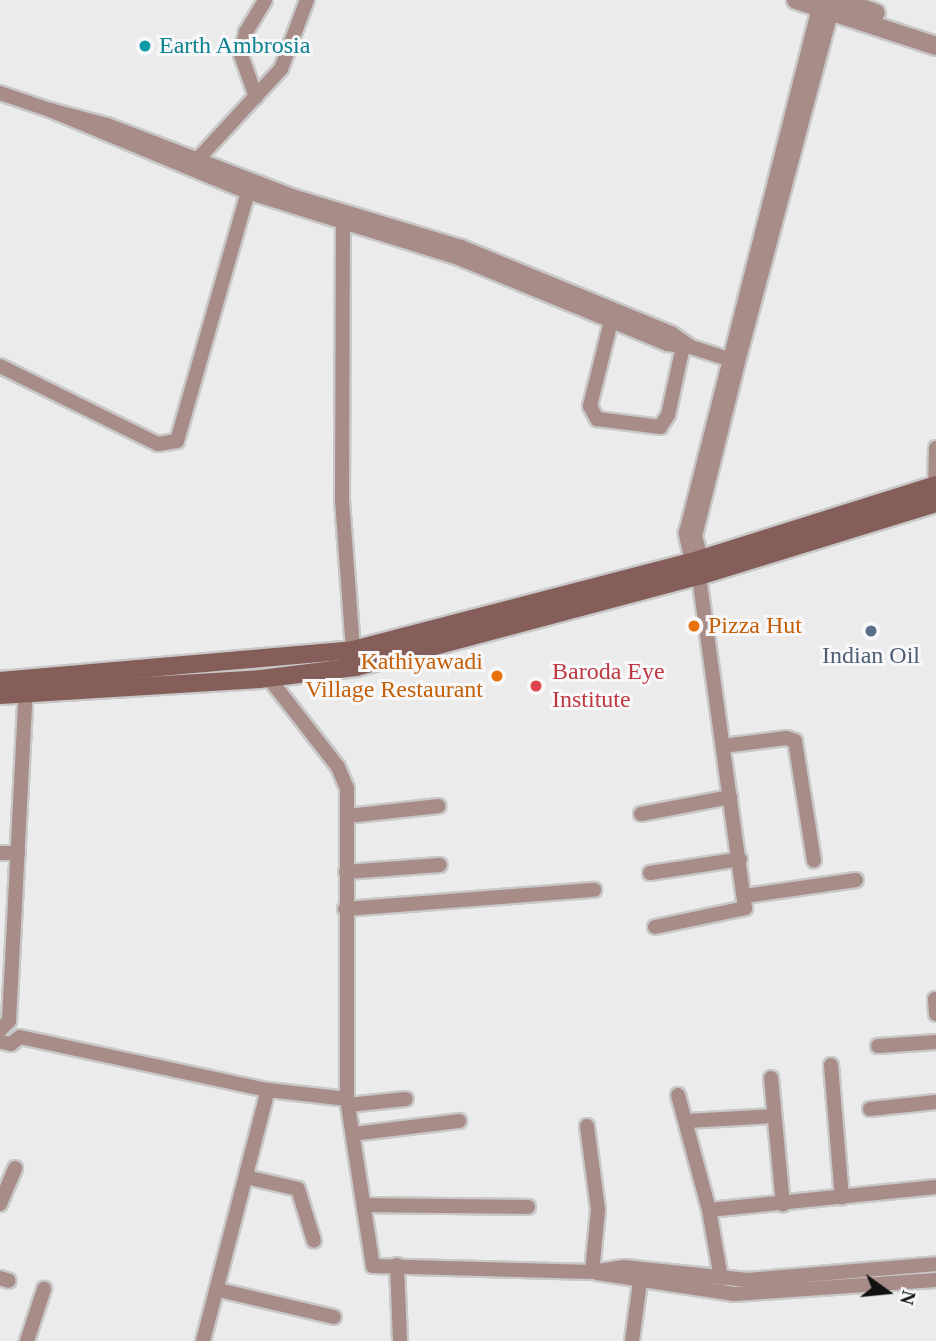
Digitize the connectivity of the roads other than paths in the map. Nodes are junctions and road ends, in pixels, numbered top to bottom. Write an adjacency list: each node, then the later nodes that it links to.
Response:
1 (265, 0): 8 (street)
2 (307, 0): 8 (street)
3 (796, 0): 4 (street)
4 (829, 4): 5 (street); 6 (street); 15 (street)
5 (936, 34)
6 (936, 46)
7 (0, 93): 9 (street)
8 (256, 97): 10 (street)
9 (50, 110): 10 (street); 11 (street)
10 (197, 160): 11 (street)
11 (249, 186): 12 (street); 16 (street)
12 (342, 217): 13 (street); 14 (street); 20 (street)
13 (611, 321): 14 (street); 14 (street)
14 (687, 346): 15 (street)
15 (733, 361): 19 (street)
16 (0, 366)
17 (936, 448): 18 (street)
18 (935, 493): 19 (main road)
19 (698, 570): 20 (main road); 21 (main road); 25 (street)
20 (353, 650): 23 (main road)
21 (268, 677): 23 (main road); 29 (street)
22 (0, 681): 23 (main road)
23 (26, 687): 24 (main road); 31 (street)
24 (0, 695)
25 (723, 746): 26 (street); 33 (street)
26 (730, 797): 28 (street); 32 (street)
27 (439, 806): 29 (street)
28 (641, 814)
29 (348, 816): 35 (street)
30 (0, 853): 31 (street)
31 (18, 853): 44 (street)
32 (740, 859): 36 (street); 39 (street)
33 (814, 861)
34 (440, 865): 35 (street)
35 (346, 873): 40 (street)
36 (650, 873)
37 (856, 880): 39 (street)
38 (594, 890): 40 (street)
39 (745, 896): 41 (street)
40 (345, 909): 52 (street)
41 (655, 927)
42 (935, 999): 43 (street)
43 (936, 1014)
44 (2, 1035): 49 (street)
45 (936, 1042): 46 (street)
46 (878, 1046)
47 (831, 1065): 63 (street)
48 (771, 1078): 55 (street)
49 (268, 1090): 52 (street); 61 (street)
50 (678, 1095): 57 (street)
51 (406, 1099): 52 (street)
52 (348, 1102): 59 (street)
53 (936, 1102): 54 (street)
54 (870, 1109)
55 (774, 1116): 57 (street); 65 (street)
56 (459, 1121): 59 (street)
57 (688, 1121): 68 (street)
58 (587, 1126): 72 (street)
59 (353, 1134): 66 (street)
60 (15, 1168): 64 (street)
61 (246, 1177): 69 (street); 77 (street)
62 (936, 1187): 63 (street)
63 (842, 1198): 65 (street)
64 (0, 1204)
65 (783, 1204): 68 (street)
66 (367, 1205): 67 (street); 71 (street)
67 (528, 1207)
68 (709, 1210): 73 (street)
69 (314, 1241)
70 (936, 1264): 73 (street)
71 (397, 1265): 72 (street); 81 (street)
72 (592, 1272): 73 (street); 75 (street)
73 (721, 1278)
74 (936, 1280): 75 (street)
75 (640, 1282): 82 (street)
76 (44, 1289): 79 (street)
77 (219, 1290): 78 (street); 80 (street)
78 (334, 1317)
79 (27, 1341)
80 (203, 1341)
81 (400, 1341)
82 (632, 1341)

